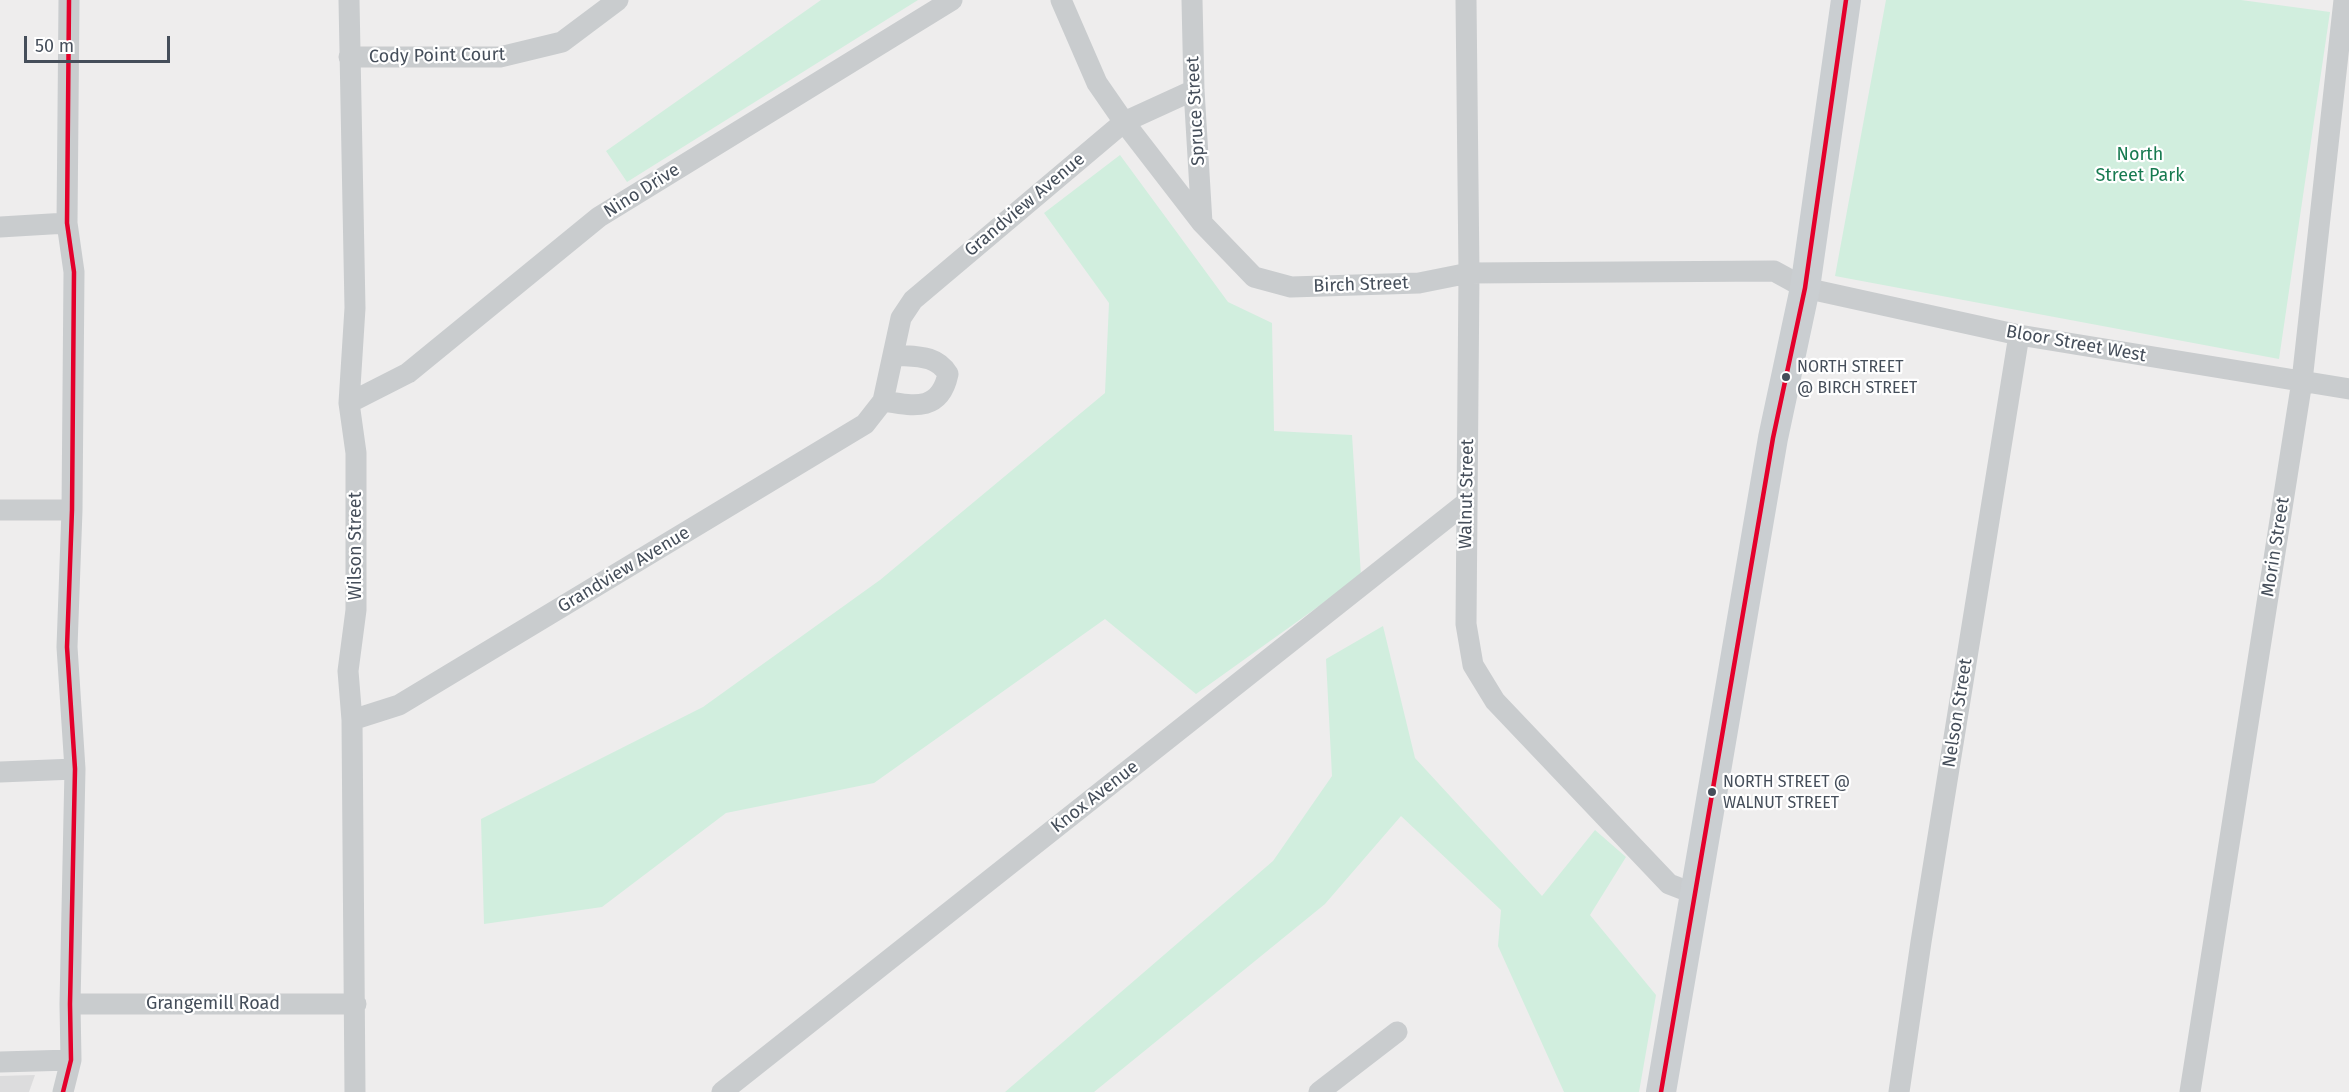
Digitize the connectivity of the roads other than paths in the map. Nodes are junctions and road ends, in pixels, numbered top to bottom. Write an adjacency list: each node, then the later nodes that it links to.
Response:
1 (69, 0): 14 (street)
2 (349, 0): 11 (street, Wilson Street)
3 (618, 0): 11 (street, Cody Point Court)
4 (952, 0): 24 (street, Nino Drive)
5 (1061, 0): 13 (street, Birch Street)
6 (1192, 0): 12 (street, Spruce Street)
7 (1466, 0): 17 (street, Walnut Street)
8 (1846, 0): 18 (main road)
9 (2344, 0): 10 (street); 21 (street, Morin Street)
10 (2349, 1)
11 (349, 57): 24 (street, Wilson Street)
12 (1194, 90): 13 (street, Grandview Avenue); 15 (street, Spruce Street)
13 (1124, 122): 15 (street, Birch Street); 20 (street, Grandview Avenue)
14 (67, 223): 16 (street); 27 (street)
15 (1202, 223): 17 (street, Birch Street)
16 (0, 227)
17 (1469, 273): 18 (street, Birch Street); 25 (street, Walnut Street)
18 (1805, 288): 19 (street, Bloor Street West); 31 (main road)
19 (2019, 335): 21 (street, Bloor Street West); 42 (street, Nelson Street)
20 (894, 355): 23 (street, Grandview Avenue); 23 (street)
21 (2302, 381): 22 (street, Bloor Street West); 43 (street, Morin Street)
22 (2349, 389)
23 (883, 401): 28 (street, Grandview Avenue)
24 (349, 403): 28 (street, Wilson Street)
25 (1467, 502): 31 (street, Walnut Street); 39 (street, Knox Avenue)
26 (0, 510): 27 (street)
27 (72, 510): 29 (street)
28 (352, 720): 33 (street, Wilson Street)
29 (75, 769): 30 (street); 32 (street)
30 (0, 772)
31 (1695, 894): 41 (main road)
32 (70, 1004): 33 (street, Grangemill Road); 35 (street)
33 (356, 1004): 38 (street, Wilson Street)
34 (1396, 1032): 40 (street)
35 (71, 1059): 36 (street); 37 (street)
36 (0, 1062)
37 (63, 1092)
38 (355, 1092)
39 (722, 1092)
40 (1319, 1092)
41 (1661, 1092)
42 (1899, 1092)
43 (2190, 1092)

